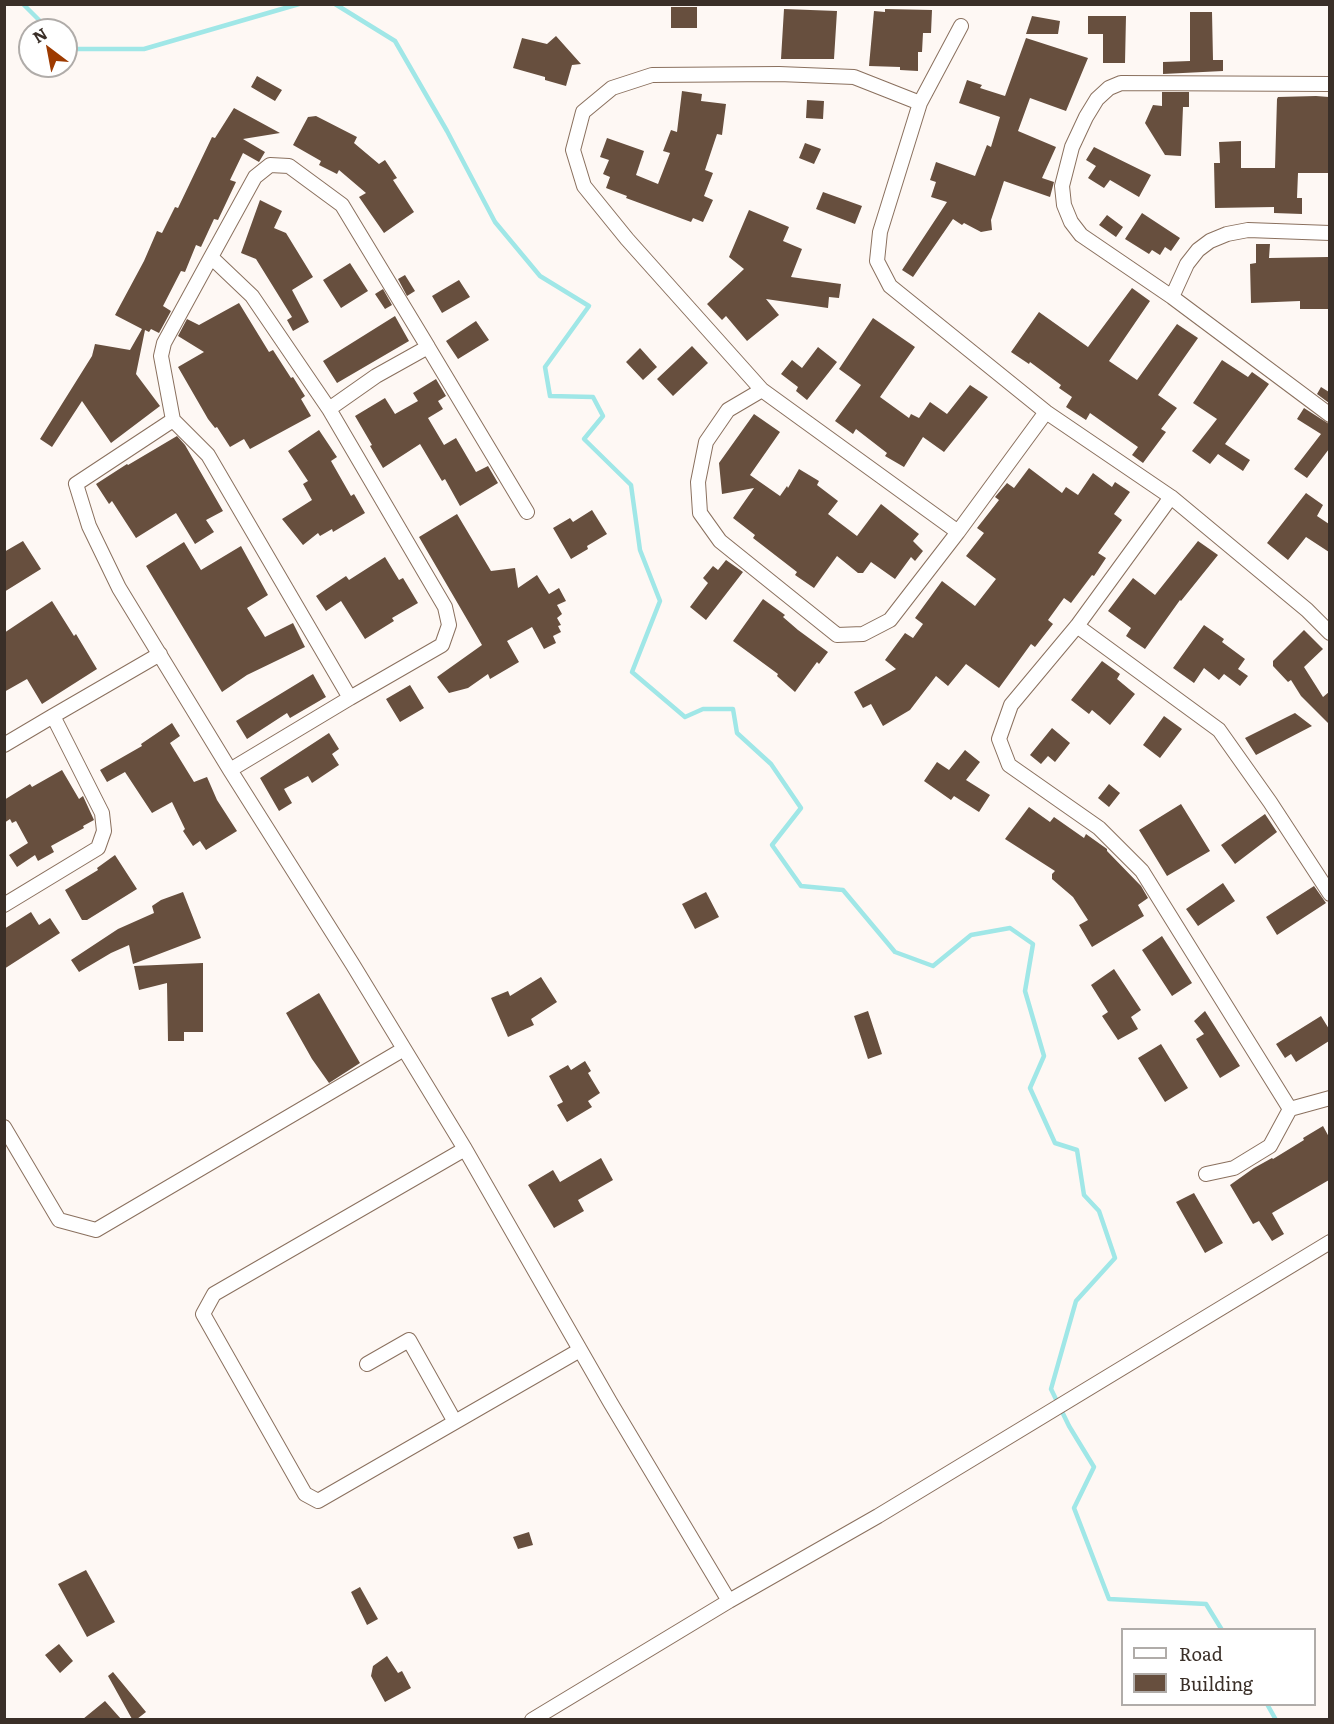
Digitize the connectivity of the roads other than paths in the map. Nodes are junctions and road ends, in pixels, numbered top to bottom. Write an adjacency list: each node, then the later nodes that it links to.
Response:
1 (961, 26): 3 (street)
2 (1329, 84): 6 (street)
3 (920, 103): 8 (street); 10 (street)
4 (1329, 233): 6 (street)
5 (212, 257): 7 (street); 9 (street); 12 (street)
6 (1172, 297): 11 (street)
7 (428, 347): 9 (street); 14 (street)
8 (762, 390): 15 (street); 15 (street)
9 (328, 409): 19 (street)
10 (1046, 412): 13 (street); 15 (street)
11 (1329, 415)
12 (173, 420): 18 (street); 19 (street)
13 (1171, 497): 16 (street); 17 (street)
14 (527, 512)
15 (958, 532)
16 (1077, 626): 23 (street); 27 (street)
17 (1329, 633)
18 (160, 654): 20 (street); 22 (street)
19 (350, 698): 22 (street)
20 (53, 716): 21 (street); 24 (street)
21 (4, 745)
22 (231, 770): 25 (street)
23 (1329, 894)
24 (4, 905)
25 (404, 1049): 28 (street); 29 (street)
26 (1329, 1098): 27 (street)
27 (1290, 1109): 30 (street)
28 (4, 1127)
29 (465, 1149): 32 (street); 34 (street)
30 (1206, 1174)
31 (1329, 1242): 35 (street)
32 (580, 1350): 34 (street); 35 (street)
33 (367, 1364): 34 (street)
34 (455, 1422)
35 (729, 1601): 36 (street)
36 (532, 1719)

